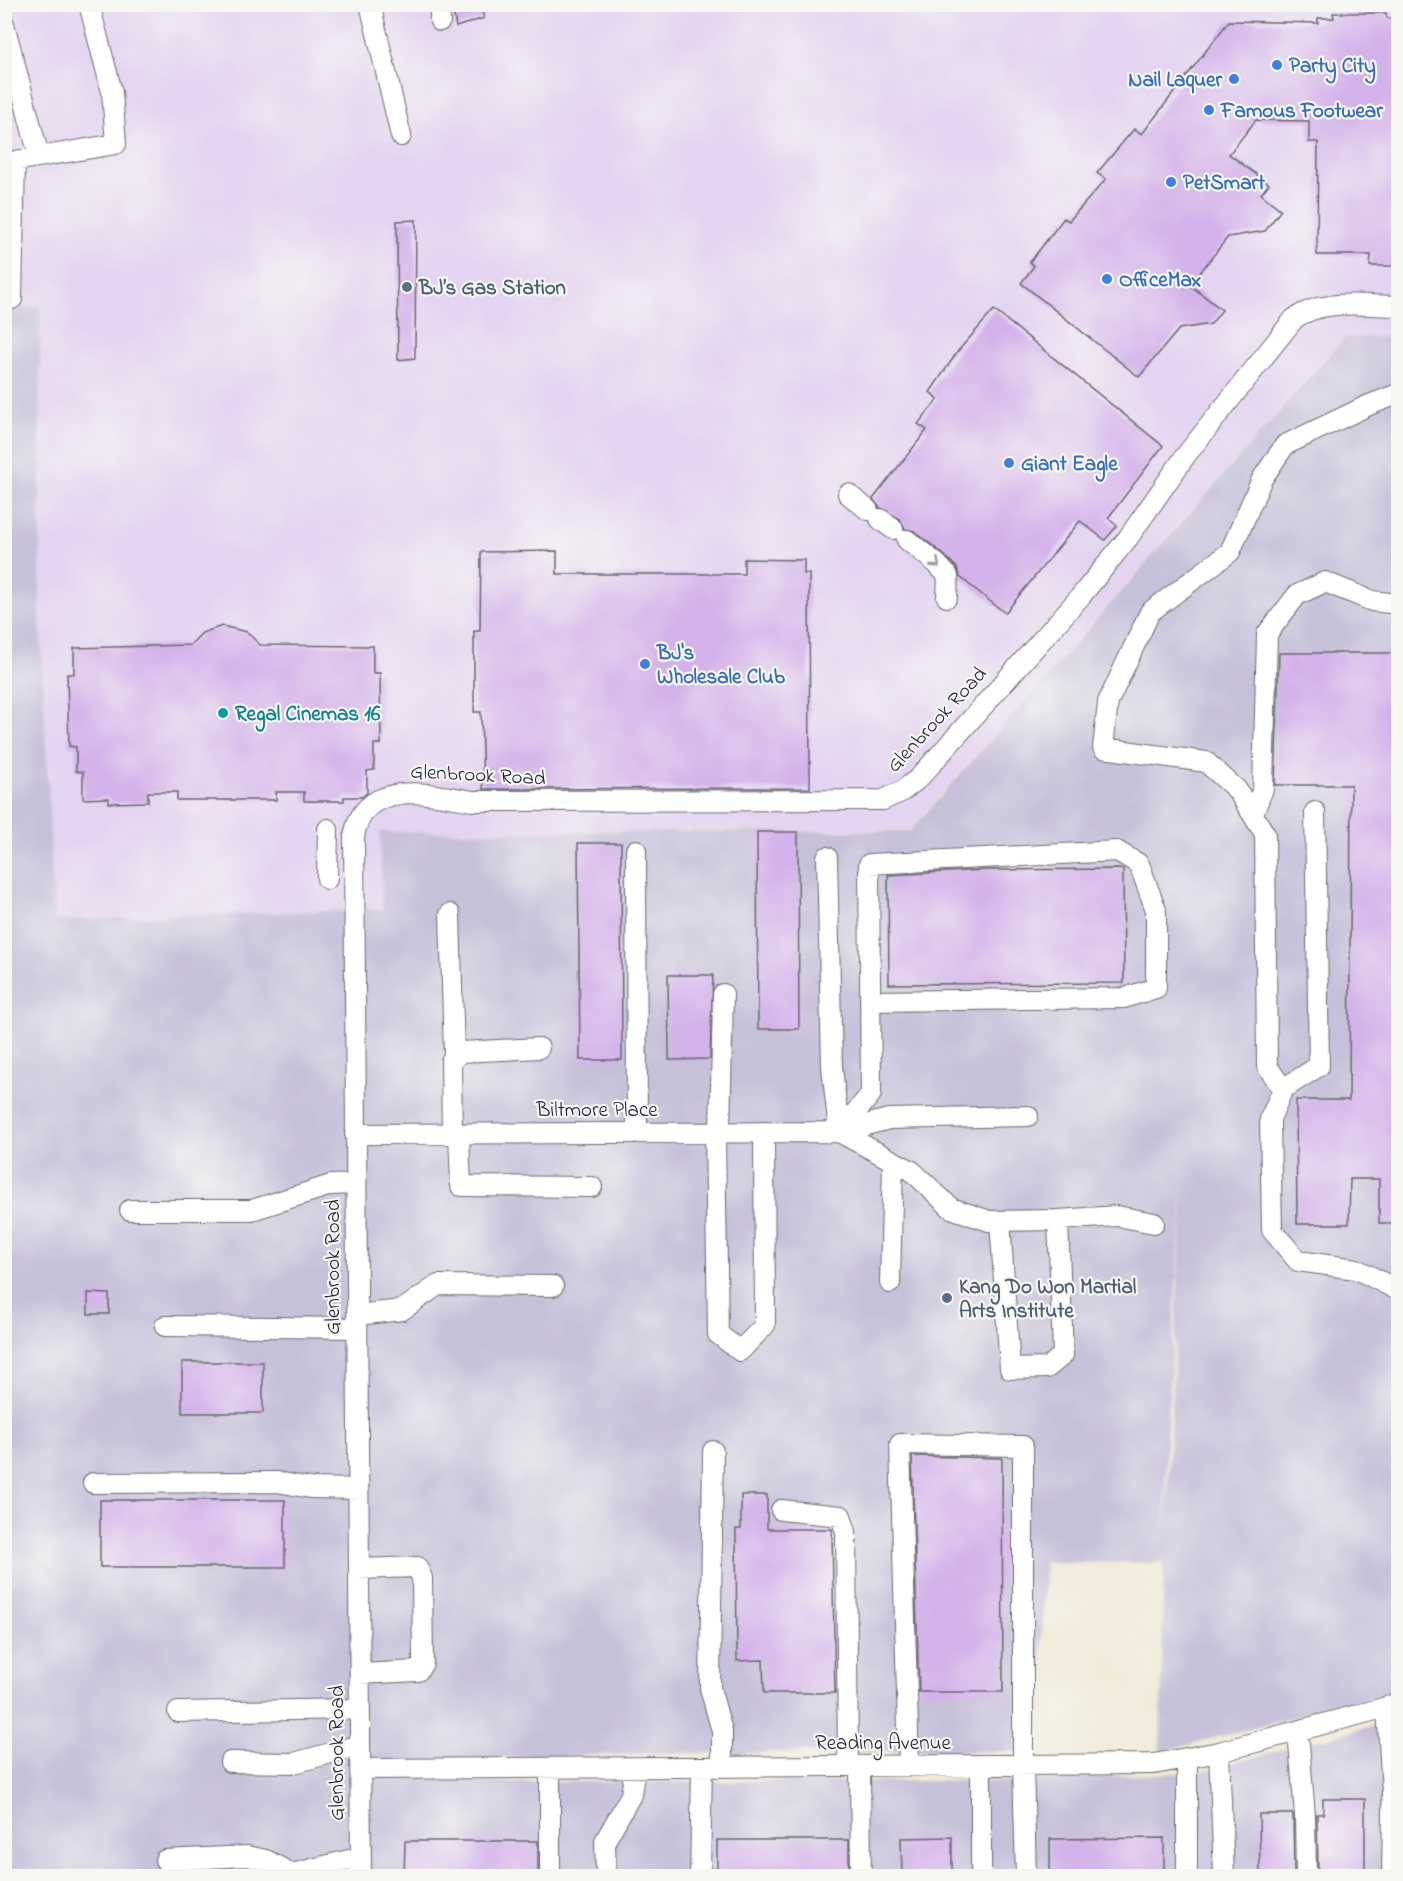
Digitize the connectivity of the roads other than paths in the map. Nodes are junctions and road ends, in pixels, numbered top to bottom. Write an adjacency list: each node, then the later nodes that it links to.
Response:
1 (89, 4): 5 (street)
2 (370, 4): 4 (street)
3 (4, 24): 5 (street)
4 (402, 136)
5 (39, 156): 6 (street)
6 (8, 269): 7 (street)
7 (4, 299)
8 (1398, 306): 30 (street, Glenbrook Road)
9 (1398, 394): 14 (street)
10 (848, 494): 11 (street, one-way to 11)
11 (947, 597)
12 (1398, 604): 14 (street)
13 (1315, 812): 24 (street)
14 (1253, 814): 24 (street)
15 (328, 829): 18 (street)
16 (636, 850): 29 (street)
17 (827, 856): 28 (street)
18 (327, 879)
19 (450, 914): 23 (street)
20 (723, 994): 26 (street)
21 (870, 1001): 21 (street); 28 (street)
22 (539, 1048): 23 (street)
23 (454, 1056): 31 (street)
24 (1283, 1089): 41 (street)
25 (1028, 1116): 28 (street)
26 (717, 1132): 27 (street, Biltmore Place); 27 (street); 29 (street, Biltmore Place)
27 (764, 1132): 28 (street, Biltmore Place)
28 (839, 1132): 32 (street)
29 (638, 1133): 31 (street, Biltmore Place)
30 (355, 1134): 31 (street, Biltmore Place); 33 (street, Glenbrook Road)
31 (455, 1134): 34 (street)
32 (893, 1161): 37 (street); 39 (street)
33 (356, 1184): 35 (street); 42 (street, Glenbrook Road)
34 (592, 1187)
35 (130, 1210)
36 (1058, 1220): 37 (street); 37 (street); 38 (street)
37 (1000, 1221)
38 (1154, 1223)
39 (890, 1283)
40 (553, 1286): 42 (street)
41 (1398, 1290)
42 (357, 1321): 43 (street); 46 (street, Glenbrook Road)
43 (165, 1326)
44 (713, 1451): 63 (street)
45 (93, 1483): 46 (street)
46 (358, 1489): 48 (street, Glenbrook Road)
47 (781, 1510): 60 (street)
48 (359, 1569): 49 (street, Glenbrook Road); 49 (street)
49 (360, 1674): 51 (street, Glenbrook Road)
50 (1393, 1706): 53 (street, Reading Avenue); 78 (street)
51 (360, 1709): 52 (street); 54 (street, Glenbrook Road)
52 (178, 1712)
53 (1298, 1731): 55 (street, Reading Avenue); 77 (street)
54 (360, 1745): 57 (street); 66 (street, Glenbrook Road)
55 (1219, 1752): 56 (street, Reading Avenue); 76 (street)
56 (1187, 1759): 59 (street, Reading Avenue); 75 (street)
57 (230, 1762)
58 (981, 1765): 59 (street, Reading Avenue); 61 (street, Reading Avenue); 73 (street)
59 (1023, 1765): 61 (street); 74 (street)
60 (854, 1766): 61 (street, Reading Avenue); 63 (street, Reading Avenue); 72 (street)
61 (909, 1766)
62 (702, 1767): 63 (street, Reading Avenue); 65 (street, Reading Avenue); 71 (street)
63 (722, 1767)
64 (550, 1768): 65 (street, Reading Avenue); 66 (street, Reading Avenue); 69 (street)
65 (635, 1768): 70 (street)
66 (361, 1769): 68 (street, Glenbrook Road)
67 (165, 1860): 68 (street)
68 (361, 1867)
69 (550, 1876)
70 (606, 1876)
71 (700, 1876)
72 (861, 1876)
73 (981, 1876)
74 (1026, 1876)
75 (1188, 1876)
76 (1224, 1876)
77 (1306, 1876)
78 (1392, 1876)

